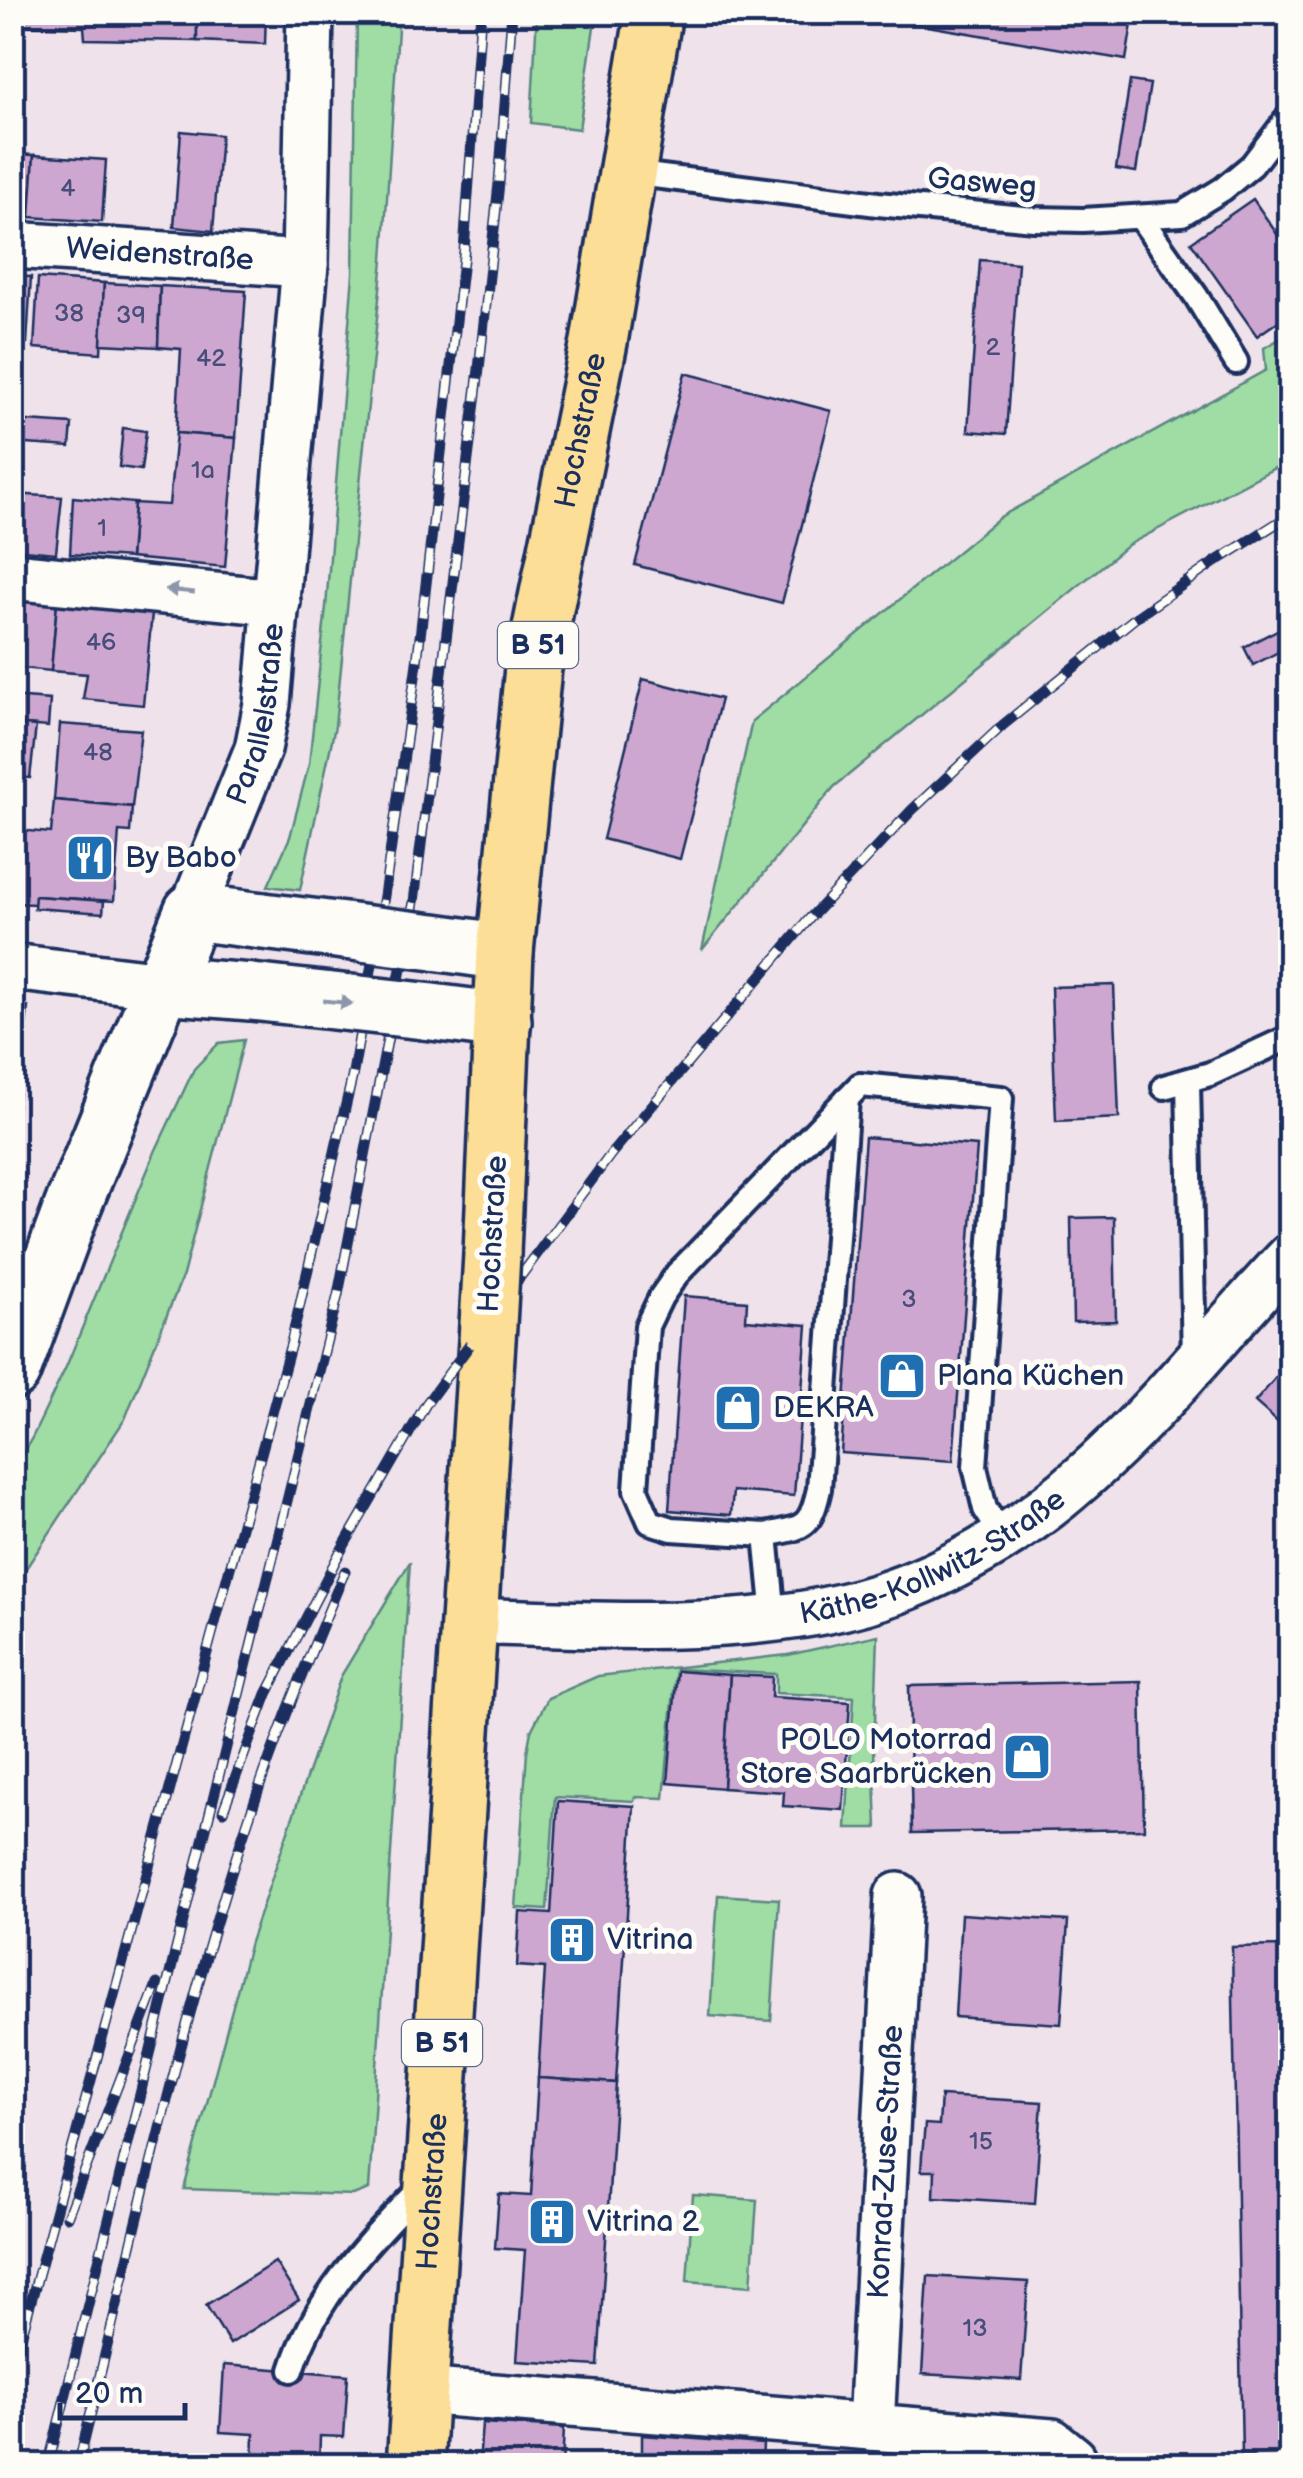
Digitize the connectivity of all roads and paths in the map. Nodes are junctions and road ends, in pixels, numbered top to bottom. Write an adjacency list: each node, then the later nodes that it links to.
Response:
1 (310, 12): 7 (street, Parallelstraße)
2 (654, 12): 4 (main road, Hochstraße / B 51)
3 (1290, 115): 5 (lane, Gasweg)
4 (630, 173): 5 (lane, Gasweg); 12 (main road, Hochstraße / B 51)
5 (1140, 217): 8 (lane)
6 (12, 244): 7 (street, Weidenstraße)
7 (304, 264): 10 (street, Parallelstraße)
8 (1236, 362)
9 (12, 576): 10 (street, one-way to 9)
10 (277, 602): 11 (street, Parallelstraße)
11 (192, 912): 12 (main road, bridge); 14 (main road, Parallelstraße)
12 (506, 952): 15 (main road, Hochstraße / B 51)
13 (12, 967): 14 (street)
14 (162, 985): 15 (main road, one-way to 15, bridge); 22 (main road, Parallelstraße)
15 (503, 1021): 26 (main road, Hochstraße / B 51, bridge)
16 (1290, 1037): 17 (lane)
17 (1188, 1082): 18 (lane); 21 (lane)
18 (1164, 1087)
19 (848, 1098): 23 (lane); 23 (lane); 24 (lane)
20 (1290, 1257): 21 (street, Käthe-Kollwitz-Straße)
21 (1194, 1364): 24 (street, Käthe-Kollwitz-Straße)
22 (12, 1370)
23 (766, 1535): 25 (lane)
24 (1003, 1537): 25 (street, Käthe-Kollwitz-Straße)
25 (774, 1616): 26 (street, Käthe-Kollwitz-Straße)
26 (471, 1621): 28 (main road, Hochstraße / B 51)
27 (898, 1896): 31 (street, Konrad-Zuse-Straße)
28 (432, 2177): 29 (lane); 30 (main road, Hochstraße / B 51)
29 (292, 2370)
30 (420, 2391): 31 (street); 32 (main road, Hochstraße / B 51)
31 (871, 2427): 33 (street)
32 (415, 2466)
33 (1075, 2466)

